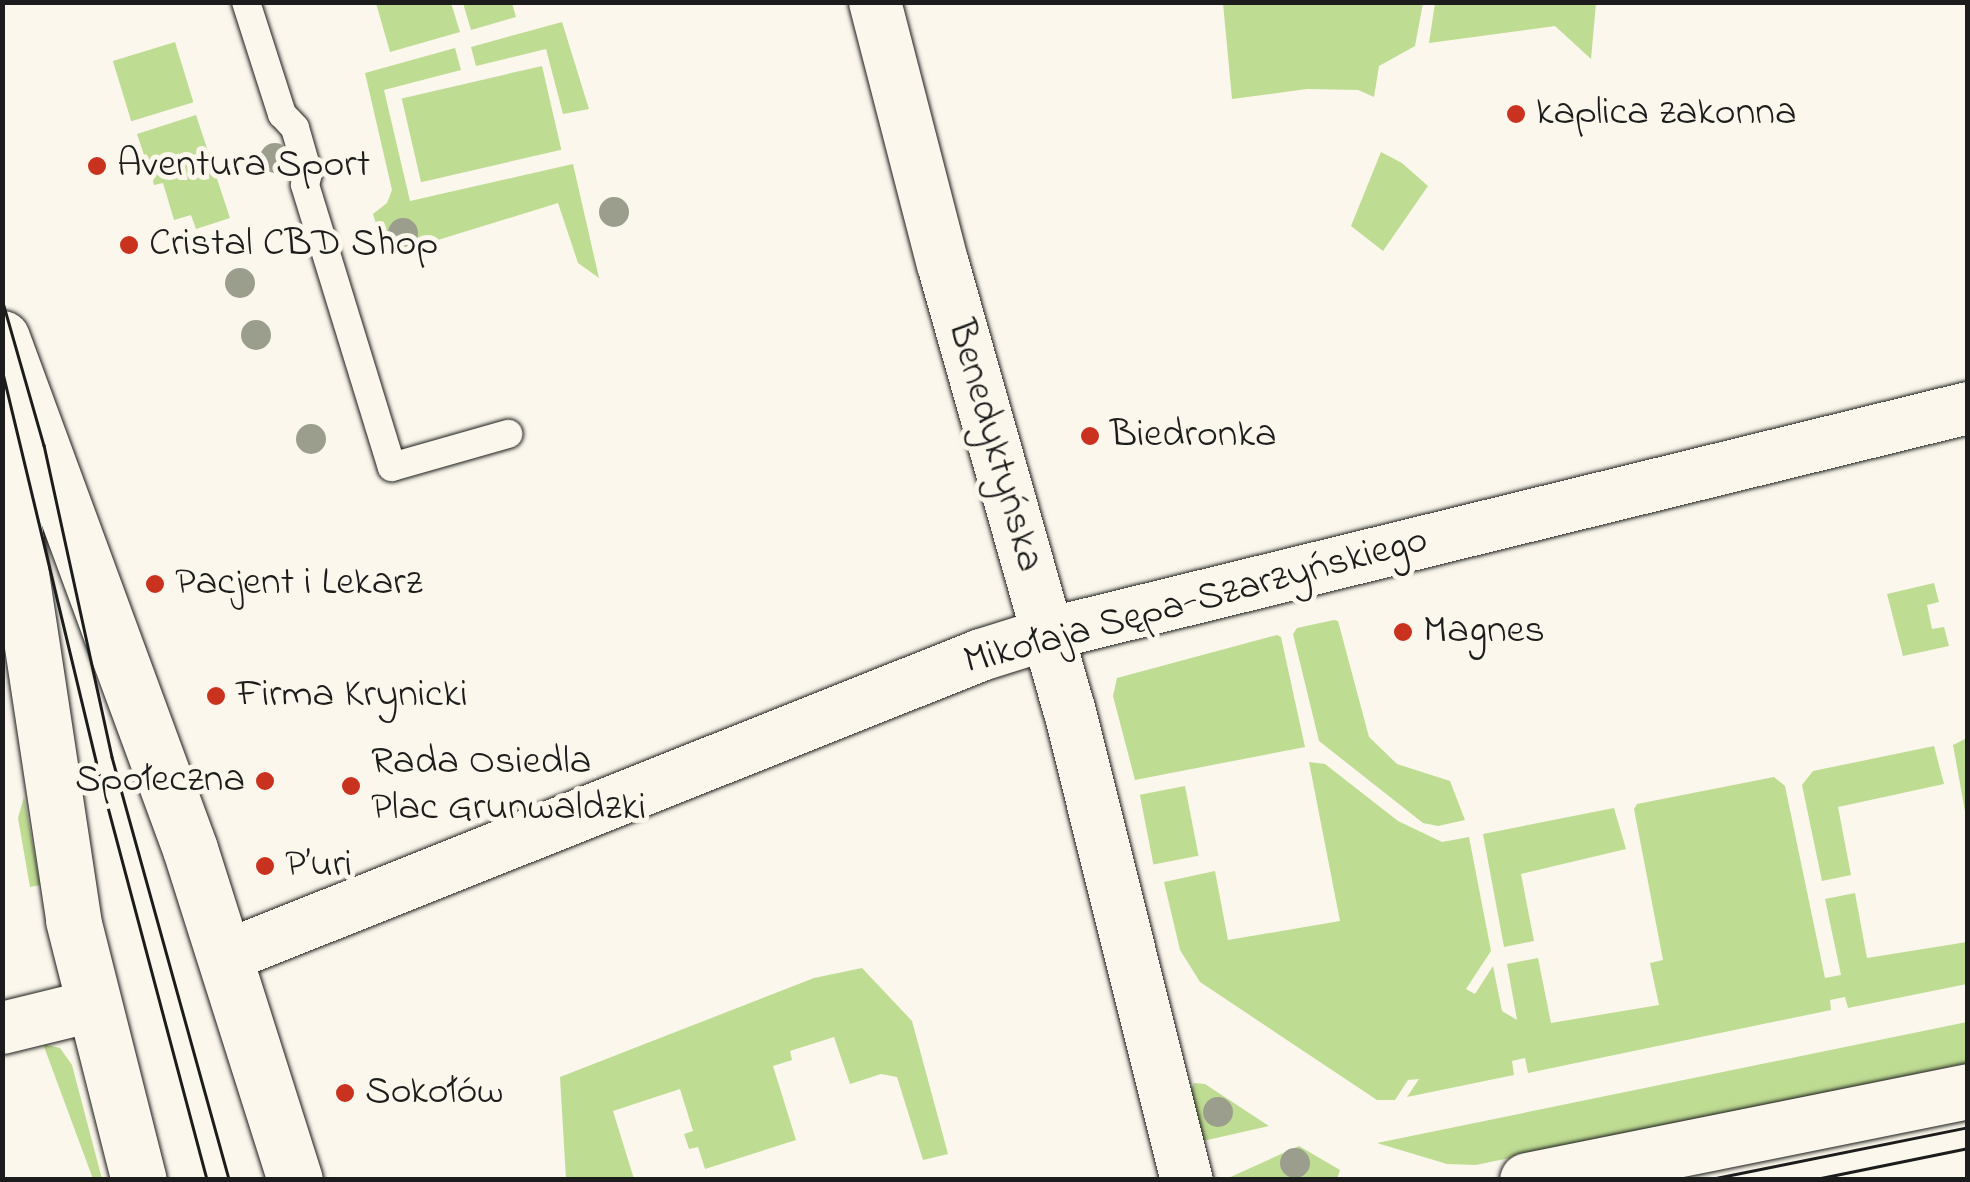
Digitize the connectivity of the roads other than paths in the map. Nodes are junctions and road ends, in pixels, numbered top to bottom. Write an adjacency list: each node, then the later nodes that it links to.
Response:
1 (246, 2): 5 (lane)
2 (876, 2): 7 (street, Benedyktyńska)
3 (2, 338): 8 (street)
4 (1968, 408): 7 (street, Mikołaja Sępa-Szarzyńskiego)
5 (508, 434)
6 (2, 448): 9 (street)
7 (1048, 634): 8 (street, Mikołaja Sępa-Szarzyńskiego); 14 (street, Benedyktyńska)
8 (224, 957): 13 (street)
9 (92, 1006): 10 (street); 12 (street)
10 (2, 1028)
11 (1968, 1091): 15 (street)
12 (139, 1180)
13 (294, 1180)
14 (1186, 1180)
15 (1527, 1180)

